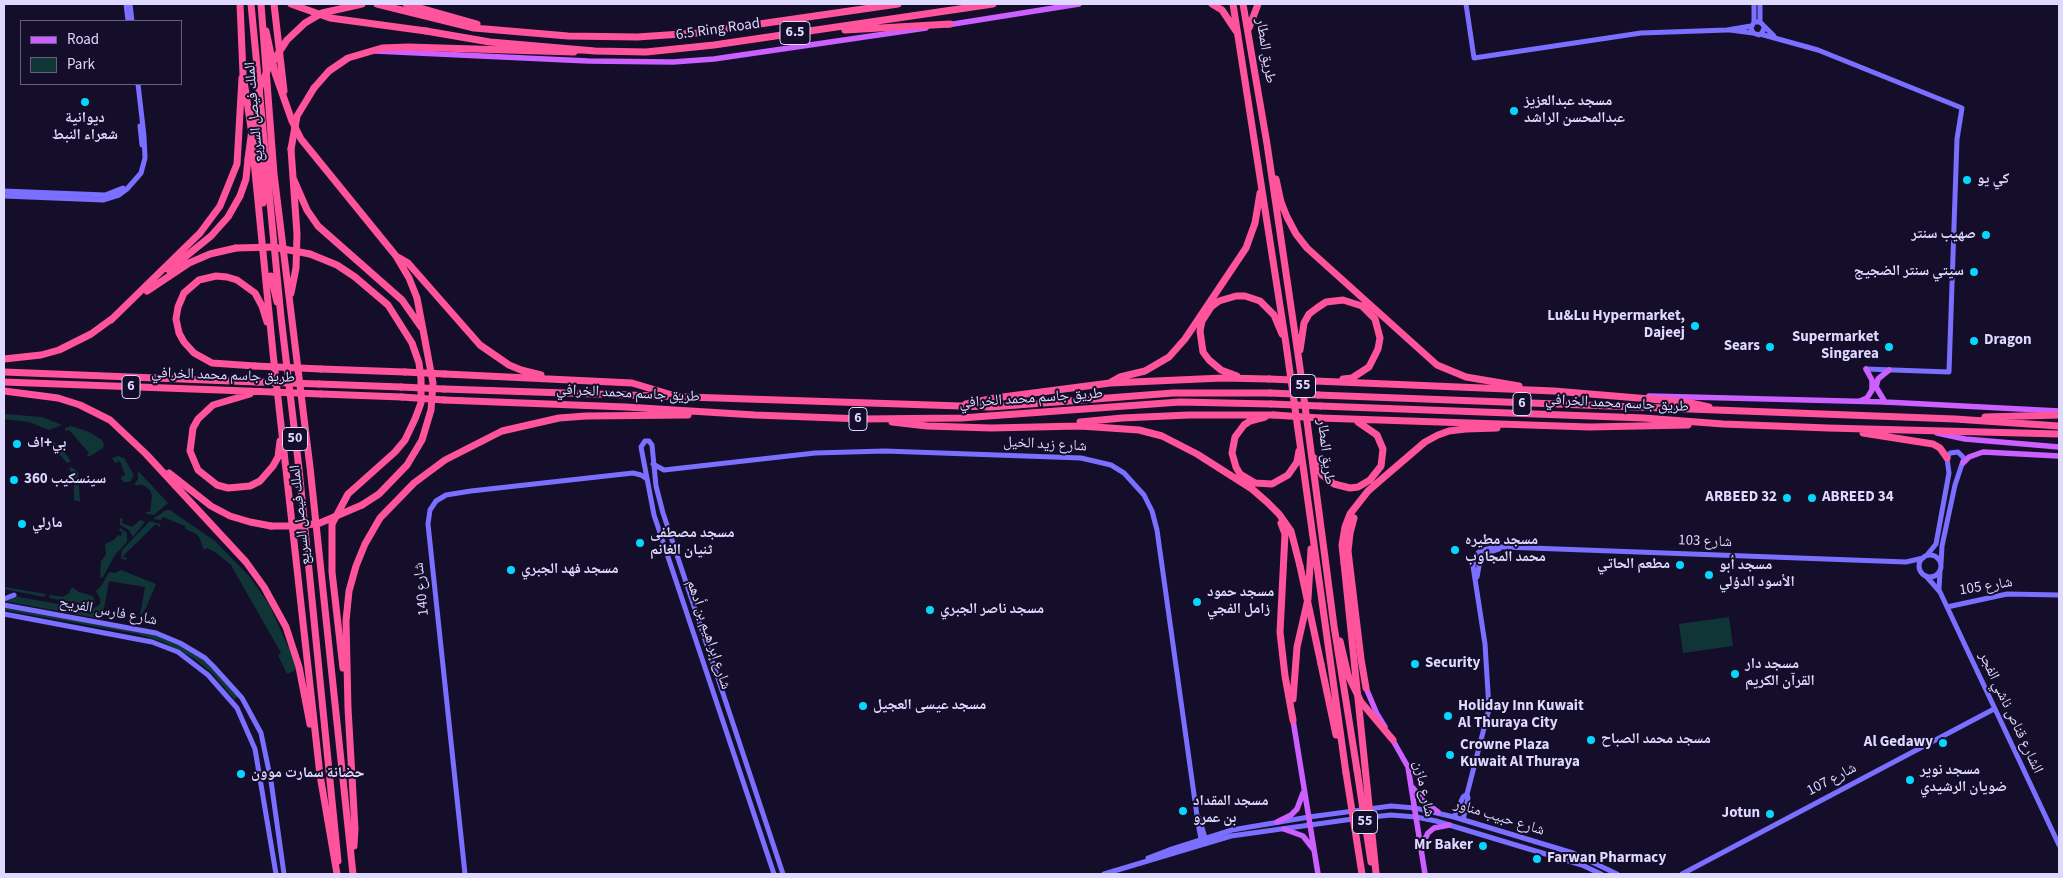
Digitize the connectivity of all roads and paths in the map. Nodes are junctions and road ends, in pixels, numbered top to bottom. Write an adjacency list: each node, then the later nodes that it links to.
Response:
1 (126, 4): 22 (street)
2 (130, 4): 23 (street)
3 (240, 4): 37 (highway)
4 (251, 4): 50 (highway, الملك فيصل السريع / 50)
5 (261, 4): 21 (highway, الملك فيصل السريع / 50)
6 (274, 4): 40 (highway)
7 (291, 4): 36 (highway, bridge)
8 (366, 4): 41 (highway, bridge)
9 (377, 4): 27 (highway)
10 (406, 4): 27 (highway)
11 (898, 4): 27 (highway, 6.5 Ring Road / 6.5)
12 (994, 4): 29 (highway, 6.5 Ring Road / 6.5)
13 (1079, 4): 25 (main road)
14 (1212, 4): 30 (highway)
15 (1233, 4): 30 (highway, طريق المطار / 55)
16 (1243, 4): 31 (highway, طريق المطار / 55)
17 (1258, 4): 31 (highway)
18 (1466, 4): 28 (street)
19 (1754, 4): 24 (street)
20 (1760, 4): 24 (street)
21 (262, 17): 40 (highway); 49 (highway, الملك فيصل السريع / 50)
22 (130, 20)
23 (130, 20)
24 (1755, 23): 26 (street); 28 (street); 32 (street)
25 (950, 24): 29 (highway); 35 (main road)
26 (1764, 28): 33 (street); 34 (street)
27 (494, 30)
28 (1727, 30): 32 (street)
29 (813, 31): 36 (highway, 6.5 Ring Road / 6.5)
30 (1237, 32): 44 (highway, طريق المطار / 55)
31 (1248, 33): 42 (highway, طريق المطار / 55)
32 (1753, 33): 33 (street)
33 (1760, 34): 34 (street)
34 (1774, 36): 58 (street)
35 (371, 50): 36 (highway); 43 (highway, bridge)
36 (595, 51)
37 (243, 74): 51 (highway); 53 (highway)
38 (137, 85): 45 (street)
39 (137, 85): 46 (street)
40 (286, 102): 47 (highway)
41 (256, 108): 48 (highway, bridge); 50 (highway, bridge)
42 (1267, 144): 56 (highway, طريق المطار / 55); 67 (highway)
43 (293, 178): 49 (highway); 52 (highway)
44 (1261, 185): 54 (highway, طريق المطار / 55); 64 (highway)
45 (4, 191)
46 (4, 196)
47 (396, 256): 52 (highway); 61 (highway)
48 (158, 282): 51 (highway); 123 (highway, bridge)
49 (289, 298): 153 (highway, الملك فيصل السريع / 50)
50 (281, 317): 157 (highway, الملك فيصل السريع / 50)
51 (111, 320): 55 (highway)
52 (423, 329): 91 (highway, bridge)
53 (272, 342): 61 (highway, bridge); 77 (highway)
54 (1286, 344): 60 (highway); 87 (highway, طريق المطار / 55)
55 (4, 359)
56 (1300, 368): 62 (highway); 90 (highway, طريق المطار / 55)
57 (1866, 369): 58 (street); 70 (main road)
58 (1889, 370): 71 (main road)
59 (4, 372): 69 (highway, طريق جاسم محمد الخرافي / 6, bridge)
60 (1247, 378): 62 (highway, bridge); 64 (highway)
61 (561, 379): 69 (highway)
62 (1325, 381): 67 (highway)
63 (4, 382): 66 (highway, طريق جاسم محمد الخرافي / 6)
64 (1110, 383): 72 (highway)
65 (4, 391): 91 (highway)
66 (258, 391): 75 (highway, طريق جاسم محمد الخرافي / 6, bridge); 77 (highway)
67 (1554, 391): 68 (highway)
68 (1604, 395): 70 (main road); 73 (highway)
69 (682, 398): 72 (highway, طريق جاسم محمد الخرافي / 6)
70 (1856, 402): 71 (main road)
71 (1885, 402): 74 (main road)
72 (953, 406): 73 (highway, طريق جاسم محمد الخرافي / 6, bridge)
73 (1726, 412): 79 (highway, طريق جاسم محمد الخرافي / 6)
74 (2059, 413): 79 (highway)
75 (756, 415): 78 (highway, طريق جاسم محمد الخرافي / 6); 123 (highway)
76 (1274, 415): 80 (highway, bridge); 84 (highway); 87 (highway)
77 (280, 416): 128 (highway)
78 (863, 419): 81 (highway, طريق جاسم محمد الخرافي / 6, bridge); 84 (highway)
79 (1955, 419): 83 (highway, طريق جاسم محمد الخرافي / 6)
80 (1353, 420): 82 (highway); 90 (highway)
81 (1723, 424): 82 (highway); 85 (highway, طريق جاسم محمد الخرافي / 6)
82 (1527, 425): 101 (highway)
83 (2059, 426)
84 (1033, 427): 102 (highway)
85 (1828, 428): 86 (highway, طريق جاسم محمد الخرافي / 6); 93 (highway)
86 (1925, 431): 88 (highway, طريق جاسم محمد الخرافي / 6); 89 (main road)
87 (1299, 433): 103 (highway, طريق المطار / 55)
88 (2059, 434)
89 (2059, 447)
90 (1311, 450): 121 (highway, طريق المطار / 55)
91 (146, 454): 128 (highway)
92 (2059, 456): 94 (main road)
93 (1947, 458): 94 (street); 104 (street)
94 (1963, 463): 106 (street)
95 (644, 464): 96 (street, شارع إبراهيم بن أدهم); 98 (street); 100 (street, شارع إبراهيم بن أدهم)
96 (653, 464): 97 (street); 99 (street, شارع إبراهيم بن أدهم)
97 (664, 470): 99 (street); 143 (street, شارع زيد الخيل)
98 (633, 474): 100 (street, شارع 140); 159 (street, شارع 140)
99 (655, 479): 148 (street, شارع إبراهيم بن أدهم)
100 (647, 480): 150 (street, شارع إبراهيم بن أدهم)
101 (1368, 490): 122 (highway); 165 (highway, bridge)
102 (1267, 502): 125 (highway); 127 (highway, bridge)
103 (1311, 526): 125 (highway); 127 (highway, طريق المطار / 55)
104 (1925, 557): 105 (street, شارع 103); 106 (street); 107 (street)
105 (1906, 562): 107 (street, شارع 103); 131 (street, شارع 103)
106 (1941, 564): 108 (street)
107 (1920, 570): 109 (street)
108 (1940, 571): 109 (street); 110 (street, الشارع قناص ناشي الفجر)
109 (1926, 576): 110 (street, الشارع قناص ناشي الفجر)
110 (1940, 592): 115 (street, الشارع قناص ناشي الفجر)
111 (14, 595): 113 (street)
112 (2059, 595): 115 (street, شارع 105)
113 (4, 599)
114 (4, 606): 116 (street, شارع فارس الفريح)
115 (1947, 607): 124 (street, الشارع قناص ناشي الفجر)
116 (39, 612): 118 (street, شارع فارس الفريح); 119 (street)
117 (4, 614): 119 (street, شارع فارس الفريح)
118 (54, 615): 120 (street); 156 (street, شارع فارس الفريح)
119 (37, 620): 120 (street, شارع فارس الفريح)
120 (52, 623): 155 (street, شارع فارس الفريح)
121 (1334, 626): 126 (highway); 165 (highway, طريق المطار / 55, bridge)
122 (1366, 688): 126 (main road, شارع مازن)
123 (348, 708): 153 (highway)
124 (1994, 709): 145 (street, الشارع قناص ناشي الفجر); 169 (street, شارع 107)
125 (1293, 720): 129 (main road)
126 (1393, 740): 130 (main road, شارع مازن)
127 (1346, 772): 164 (highway, طريق المطار / 55, bridge)
128 (320, 775): 157 (highway)
129 (1303, 784): 134 (main road); 138 (main road)
130 (1411, 784): 132 (main road, شارع مازن); 133 (main road)
131 (1467, 794): 136 (street, شارع 103); 137 (street, شارع 103)
132 (1415, 808): 133 (street, شارع حبيب مناور); 134 (street, شارع حبيب مناور); 135 (main road, شارع مازن)
133 (1438, 812): 136 (street, شارع حبيب مناور)
134 (1309, 817): 138 (street, شارع حبيب مناور); 139 (main road)
135 (1416, 817): 139 (street, شارع حبيب مناور); 140 (street, شارع حبيب مناور); 151 (main road, شارع مازن)
136 (1454, 817): 137 (street, شارع حبيب مناور)
137 (1463, 820): 142 (street, شارع حبيب مناور)
138 (1277, 822): 143 (street, شارع حبيب مناور)
139 (1310, 825): 141 (street, شارع حبيب مناور); 149 (main road)
140 (1449, 825): 146 (street, شارع حبيب مناور); 151 (main road)
141 (1284, 829): 143 (street, شارع حبيب مناور); 149 (main road)
142 (1521, 838): 144 (street, شارع حبيب مناور); 146 (street)
143 (1204, 841): 162 (street)
144 (1531, 841): 147 (street); 168 (street, شارع حبيب مناور)
145 (2059, 845)
146 (1519, 846): 147 (street, شارع حبيب مناور)
147 (1528, 849): 167 (street, شارع حبيب مناور)
148 (776, 851): 150 (street); 152 (street, شارع إبراهيم بن أدهم)
149 (1314, 851): 163 (main road)
150 (767, 854): 154 (street, شارع إبراهيم بن أدهم)
151 (1422, 855): 166 (main road, شارع مازن)
152 (780, 864): 154 (street); 161 (street, شارع إبراهيم بن أدهم)
153 (353, 866): 158 (highway, الملك فيصل السريع / 50)
154 (771, 867): 160 (street, شارع إبراهيم بن أدهم)
155 (276, 874)
156 (284, 874)
157 (338, 874)
158 (353, 874)
159 (465, 874)
160 (774, 874)
161 (783, 874)
162 (1104, 874)
163 (1318, 874)
164 (1362, 874)
165 (1375, 874)
166 (1425, 874)
167 (1601, 874)
168 (1617, 874)
169 (1682, 874)

